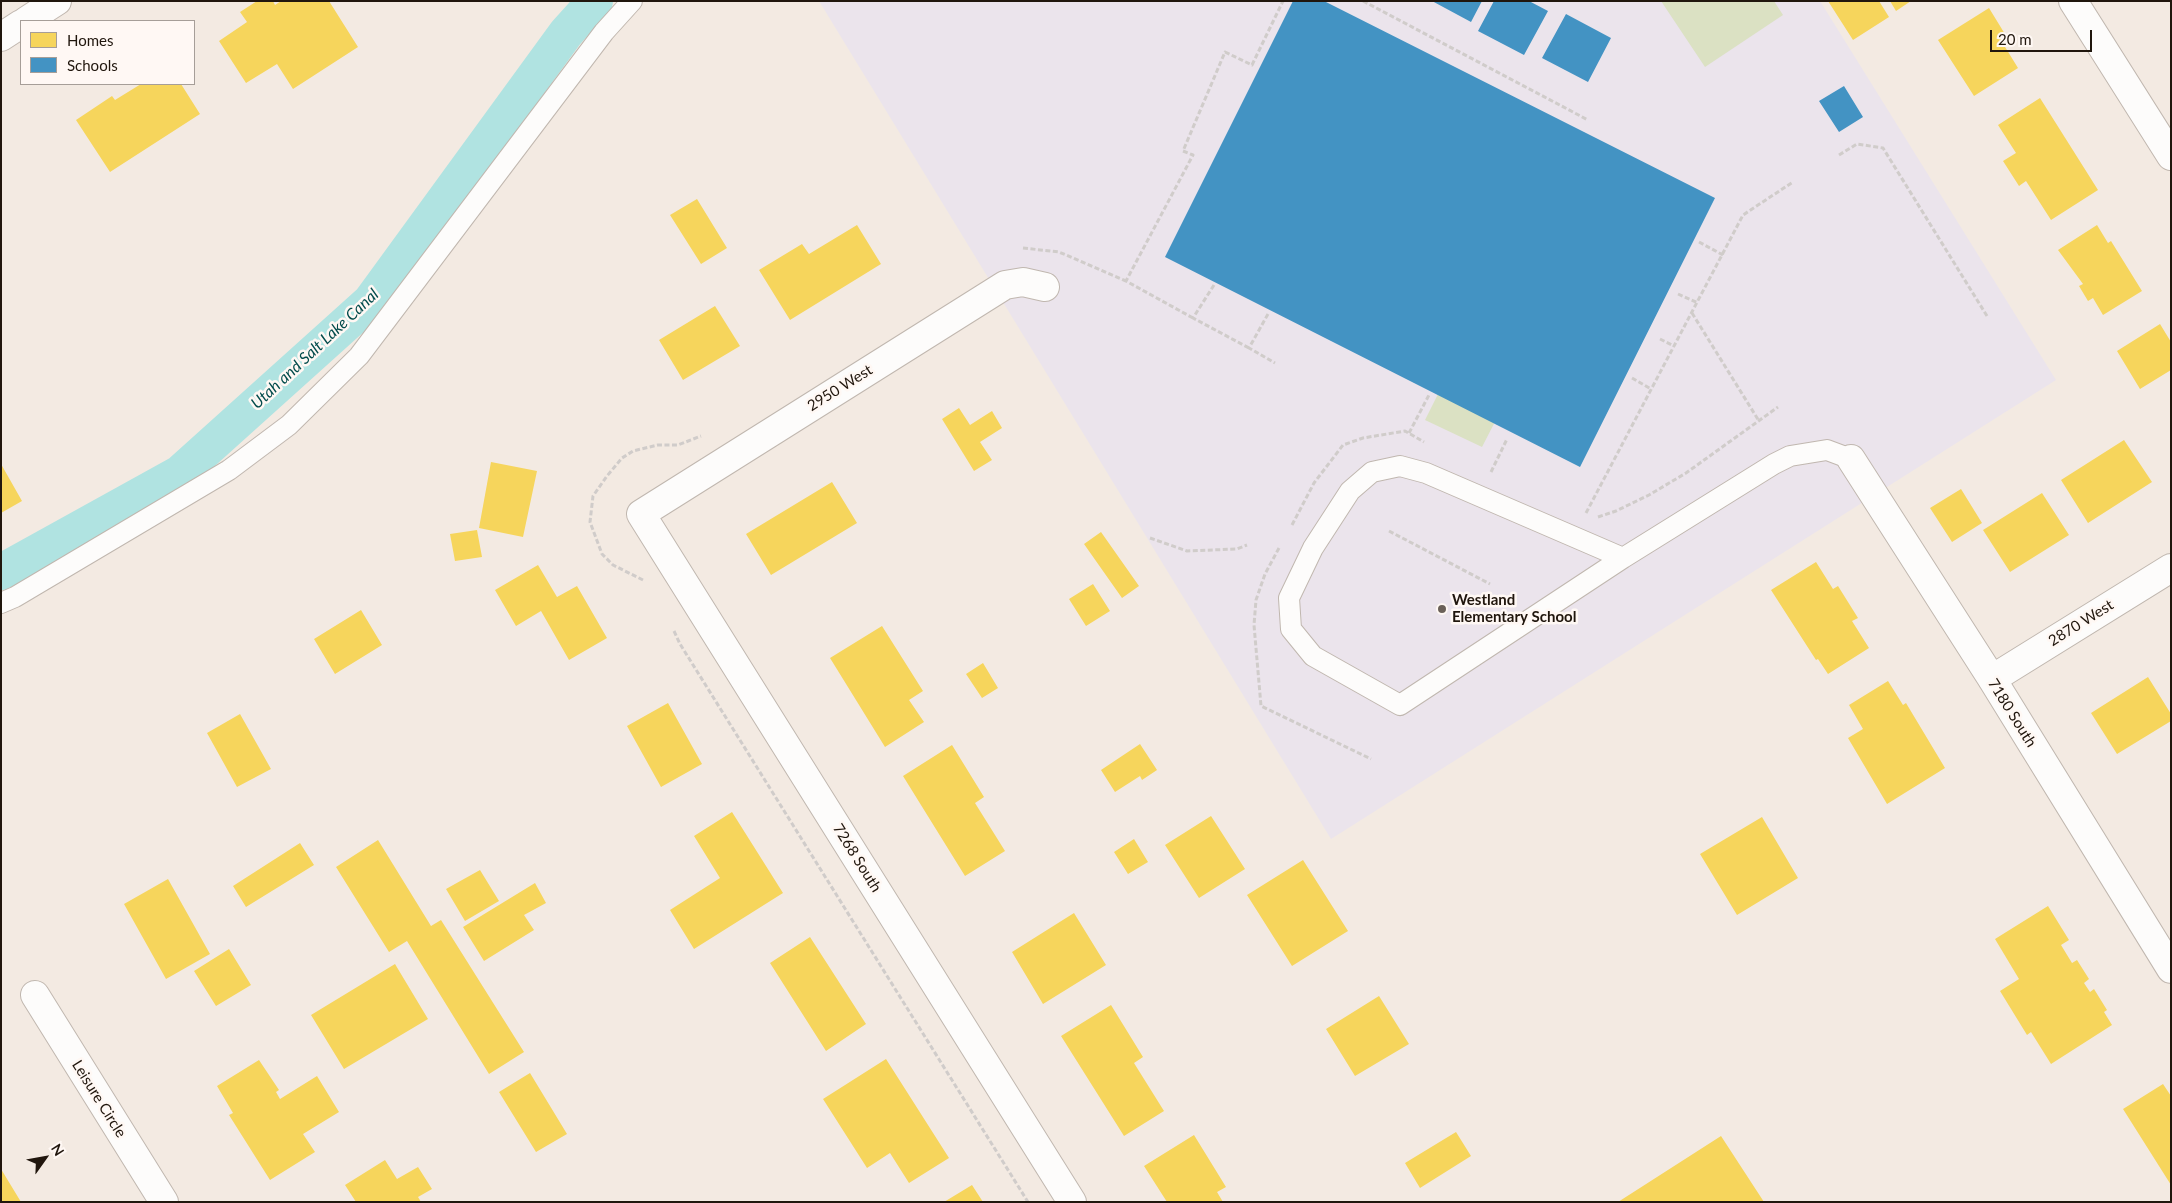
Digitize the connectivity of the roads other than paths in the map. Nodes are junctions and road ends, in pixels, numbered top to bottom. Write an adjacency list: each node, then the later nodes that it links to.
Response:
1 (57, 1): 4 (street)
2 (632, 1): 13 (lane)
3 (2073, 1): 7 (street)
4 (28, 20)
5 (20, 25): 6 (street)
6 (1, 36)
7 (2171, 156)
8 (1046, 286): 10 (street, 2950 West)
9 (1851, 459): 11 (lane); 14 (street, 7180 South)
10 (641, 514): 18 (street, 7268 South)
11 (1623, 558): 11 (lane)
12 (2171, 568): 14 (street, 2870 West)
13 (1, 603)
14 (1992, 679): 15 (street, 7180 South)
15 (2171, 969)
16 (35, 995): 17 (street, Leisure Circle)
17 (164, 1202)
18 (1072, 1202)

